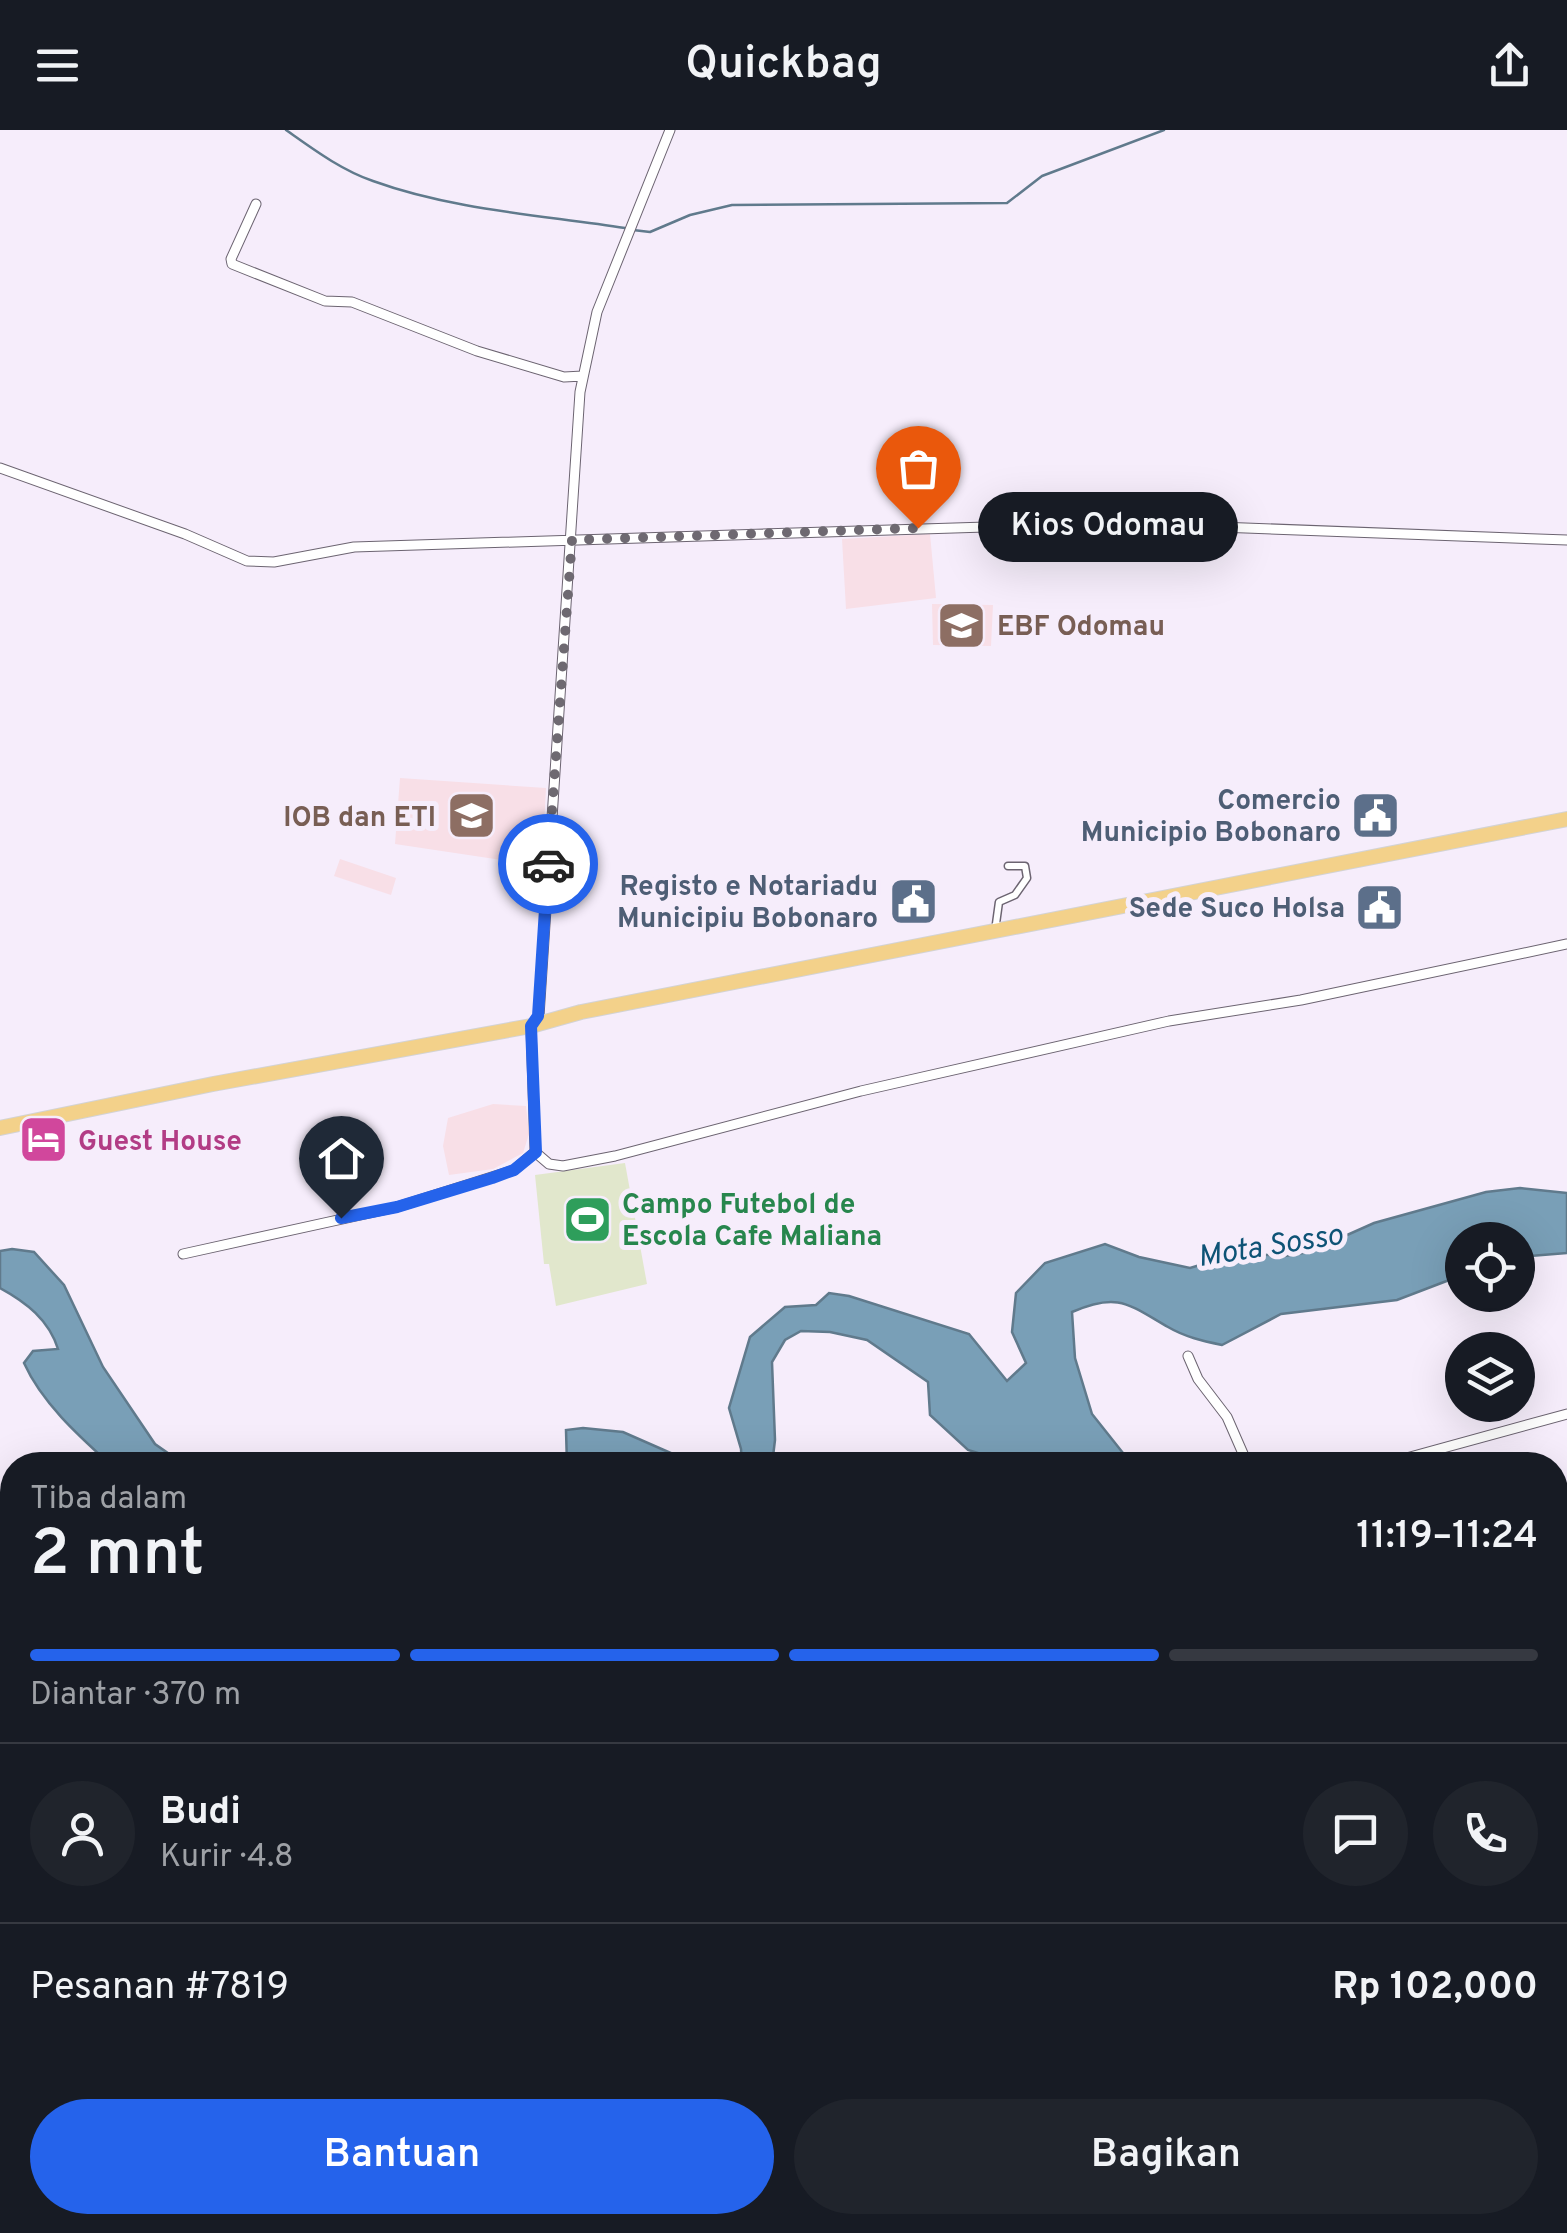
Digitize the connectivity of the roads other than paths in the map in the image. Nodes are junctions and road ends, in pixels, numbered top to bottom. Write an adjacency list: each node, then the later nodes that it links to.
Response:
1 (670, 130): 3 (street)
2 (256, 204): 3 (street)
3 (583, 376): 5 (street)
4 (0, 468): 5 (street)
5 (572, 540): 6 (street); 11 (street)
6 (1567, 540)
7 (1567, 820): 9 (main road)
8 (1008, 866): 9 (street)
9 (996, 932): 11 (main road)
10 (1567, 944): 13 (street)
11 (531, 1026): 12 (main road); 13 (street)
12 (0, 1128)
13 (536, 1152): 14 (street)
14 (183, 1254)
15 (1188, 1356): 17 (street)
16 (1567, 1414): 18 (street)
17 (1242, 1452)
18 (1431, 1452)

